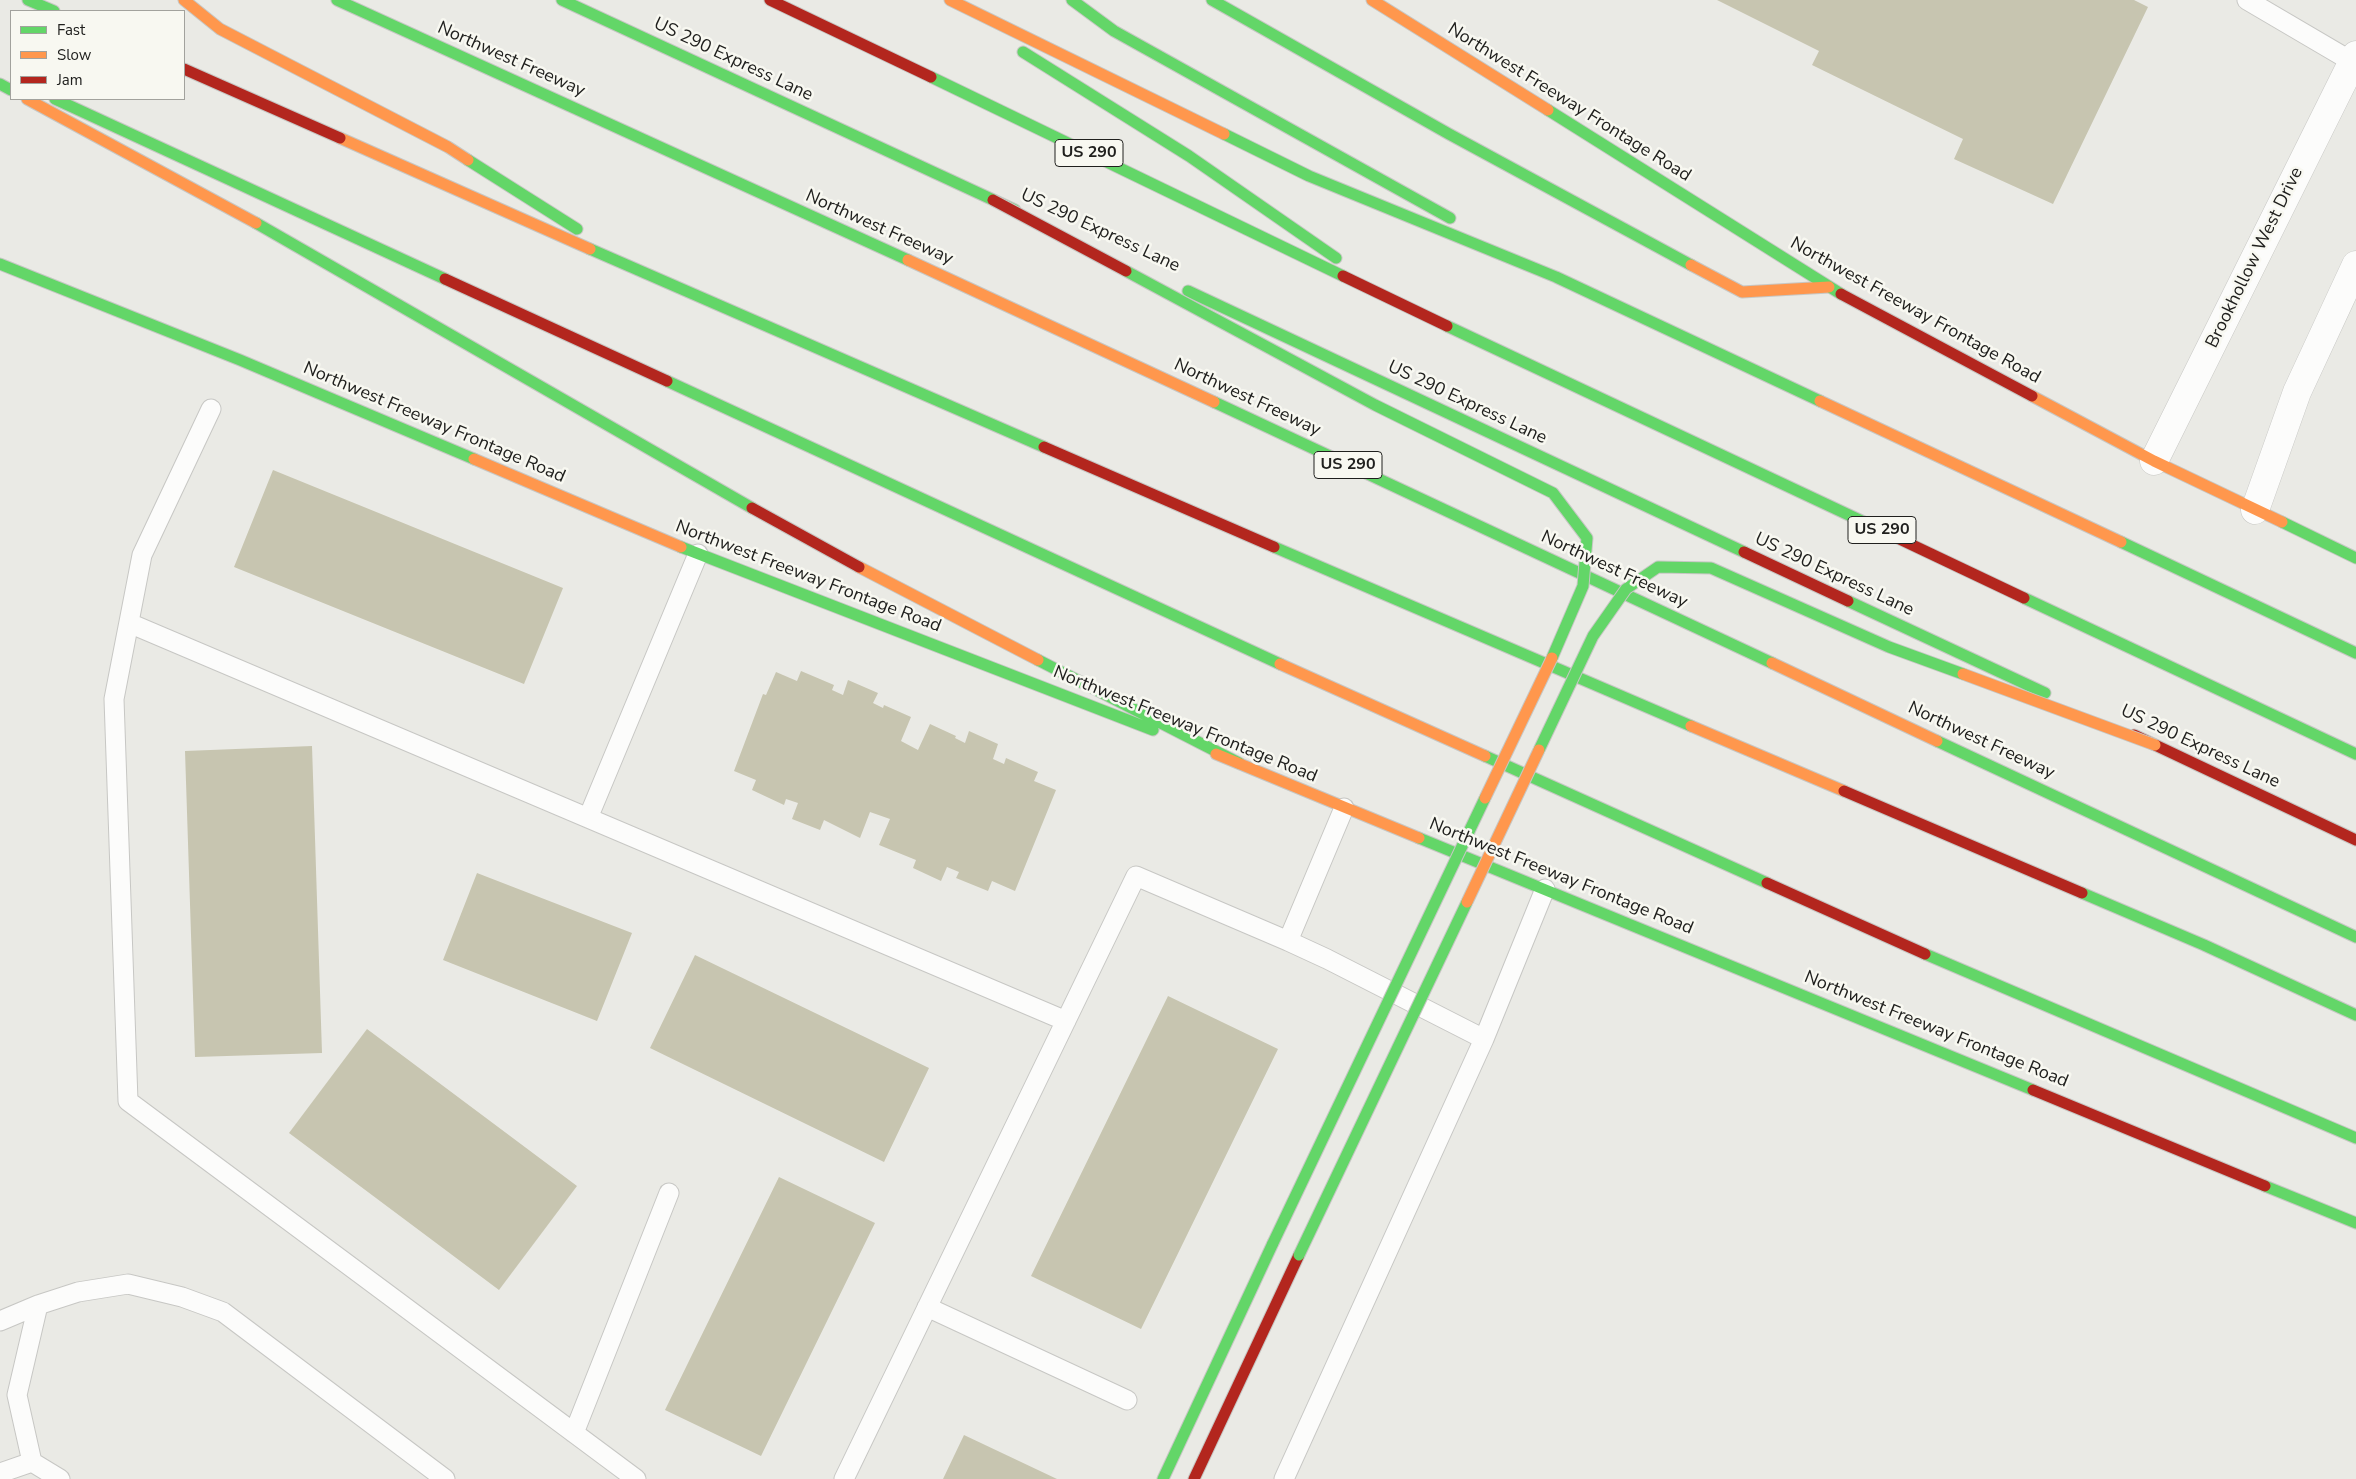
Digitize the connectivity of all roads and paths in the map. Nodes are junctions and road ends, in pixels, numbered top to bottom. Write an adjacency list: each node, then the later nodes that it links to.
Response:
1 (28, 0): 13 (main road)
2 (184, 0): 22 (main road)
3 (337, 0): 39 (main road, Northwest Freeway / US 290)
4 (562, 0): 18 (main road, US 290 Express Lane)
5 (770, 0): 24 (main road, US 290)
6 (942, 0): 24 (main road)
7 (950, 0): 21 (main road)
8 (1072, 0): 21 (main road)
9 (1212, 0): 23 (main road)
10 (1372, 0): 12 (main road, Northwest Freeway Frontage Road)
11 (2246, 0): 14 (lane)
12 (1400, 8): 23 (main road, Northwest Freeway Frontage Road)
13 (52, 10)
14 (2355, 60): 26 (street, Brookhollow West Drive)
15 (185, 69): 22 (main road)
16 (30, 100): 34 (main road)
17 (57, 100): 44 (main road)
18 (993, 200): 32 (main road, US 290 Express Lane, bridge); 58 (main road, bridge)
19 (0, 264): 28 (main road, Northwest Freeway Frontage Road)
20 (2356, 265): 27 (street)
21 (1556, 276): 31 (main road)
22 (656, 279): 41 (main road)
23 (1829, 287): 26 (main road, Northwest Freeway Frontage Road)
24 (1407, 307): 33 (main road, US 290)
25 (211, 409): 30 (lane)
26 (2154, 461): 27 (main road, Northwest Freeway Frontage Road)
27 (2255, 510): 29 (main road, Northwest Freeway Frontage Road)
28 (698, 554): 34 (main road, Northwest Freeway Frontage Road); 36 (lane)
29 (2356, 558)
30 (130, 623): 36 (lane); 51 (lane)
31 (2356, 653)
32 (2155, 745): 37 (main road, US 290 Express Lane); 59 (main road, bridge)
33 (2356, 754)
34 (1239, 763): 35 (main road, Northwest Freeway Frontage Road)
35 (1344, 808): 38 (main road, Northwest Freeway Frontage Road); 40 (lane)
36 (588, 818): 42 (lane)
37 (2356, 840)
38 (1545, 889): 43 (lane); 46 (main road, Northwest Freeway Frontage Road)
39 (2356, 936)
40 (1288, 941): 42 (lane); 43 (lane)
41 (2356, 1016)
42 (1066, 1021): 48 (lane)
43 (1484, 1039): 60 (lane)
44 (2356, 1138)
45 (669, 1193): 51 (lane)
46 (2356, 1223)
47 (38, 1304): 49 (lane); 52 (lane); 55 (lane)
48 (928, 1307): 50 (lane); 57 (lane)
49 (0, 1321)
50 (1127, 1400)
51 (574, 1433): 56 (lane)
52 (32, 1462): 53 (lane); 54 (lane)
53 (0, 1473)
54 (60, 1479)
55 (445, 1479)
56 (636, 1479)
57 (844, 1479)
58 (1163, 1479)
59 (1194, 1479)
60 (1284, 1479)

